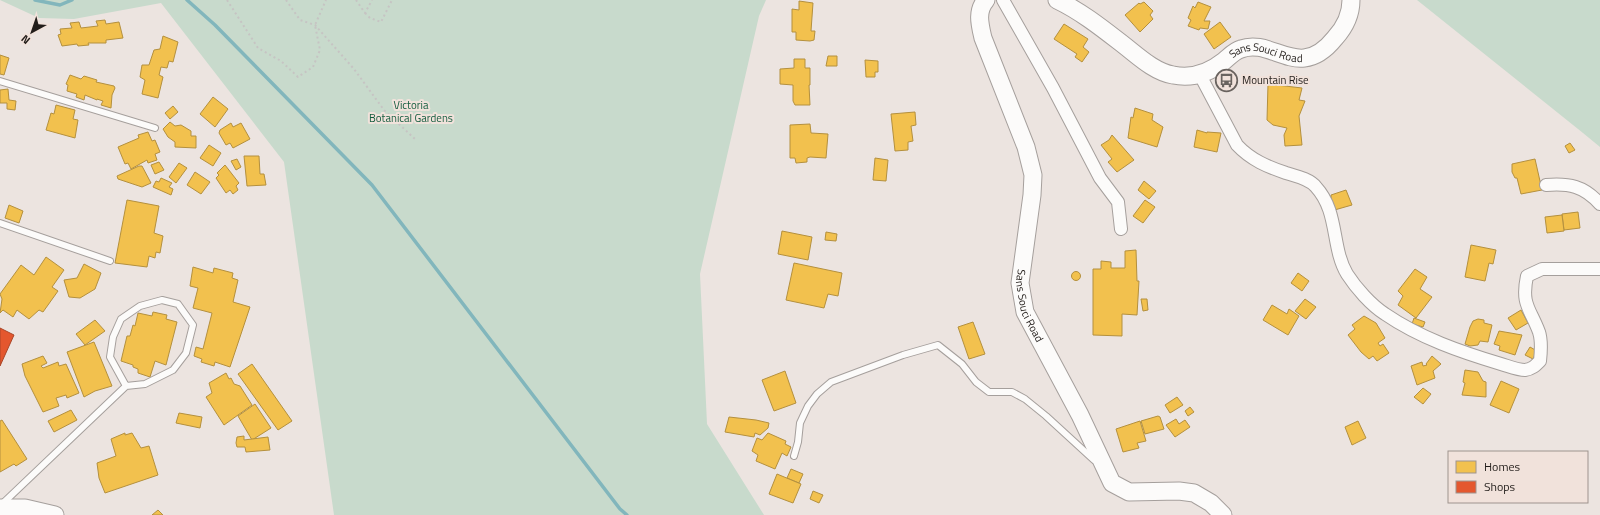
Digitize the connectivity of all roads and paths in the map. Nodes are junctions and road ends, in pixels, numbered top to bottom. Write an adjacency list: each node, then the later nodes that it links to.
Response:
1 (227, 0): 12 (path)
2 (286, 0): 12 (path)
3 (326, 0): 12 (path)
4 (356, 0): 11 (path)
5 (372, 0): 11 (path)
6 (392, 0): 11 (path)
7 (986, 0): 25 (main road, Sans Souci Road)
8 (1003, 0): 20 (street)
9 (1057, 0): 13 (main road, Sans Souci Road)
10 (1351, 0): 13 (main road, Sans Souci Road)
11 (366, 13)
12 (315, 25): 16 (path)
13 (1200, 75): 22 (street)
14 (0, 81): 15 (lane)
15 (155, 128)
16 (416, 140)
17 (1546, 185): 18 (street)
18 (1600, 204)
19 (0, 223): 21 (lane)
20 (1121, 229)
21 (110, 261)
22 (1600, 269)
23 (126, 386): 23 (lane); 26 (lane)
24 (794, 456): 25 (lane)
25 (1105, 468): 29 (main road, Sans Souci Road)
26 (0, 505)
27 (0, 508): 28 (main road)
28 (54, 515)
29 (1223, 515)

